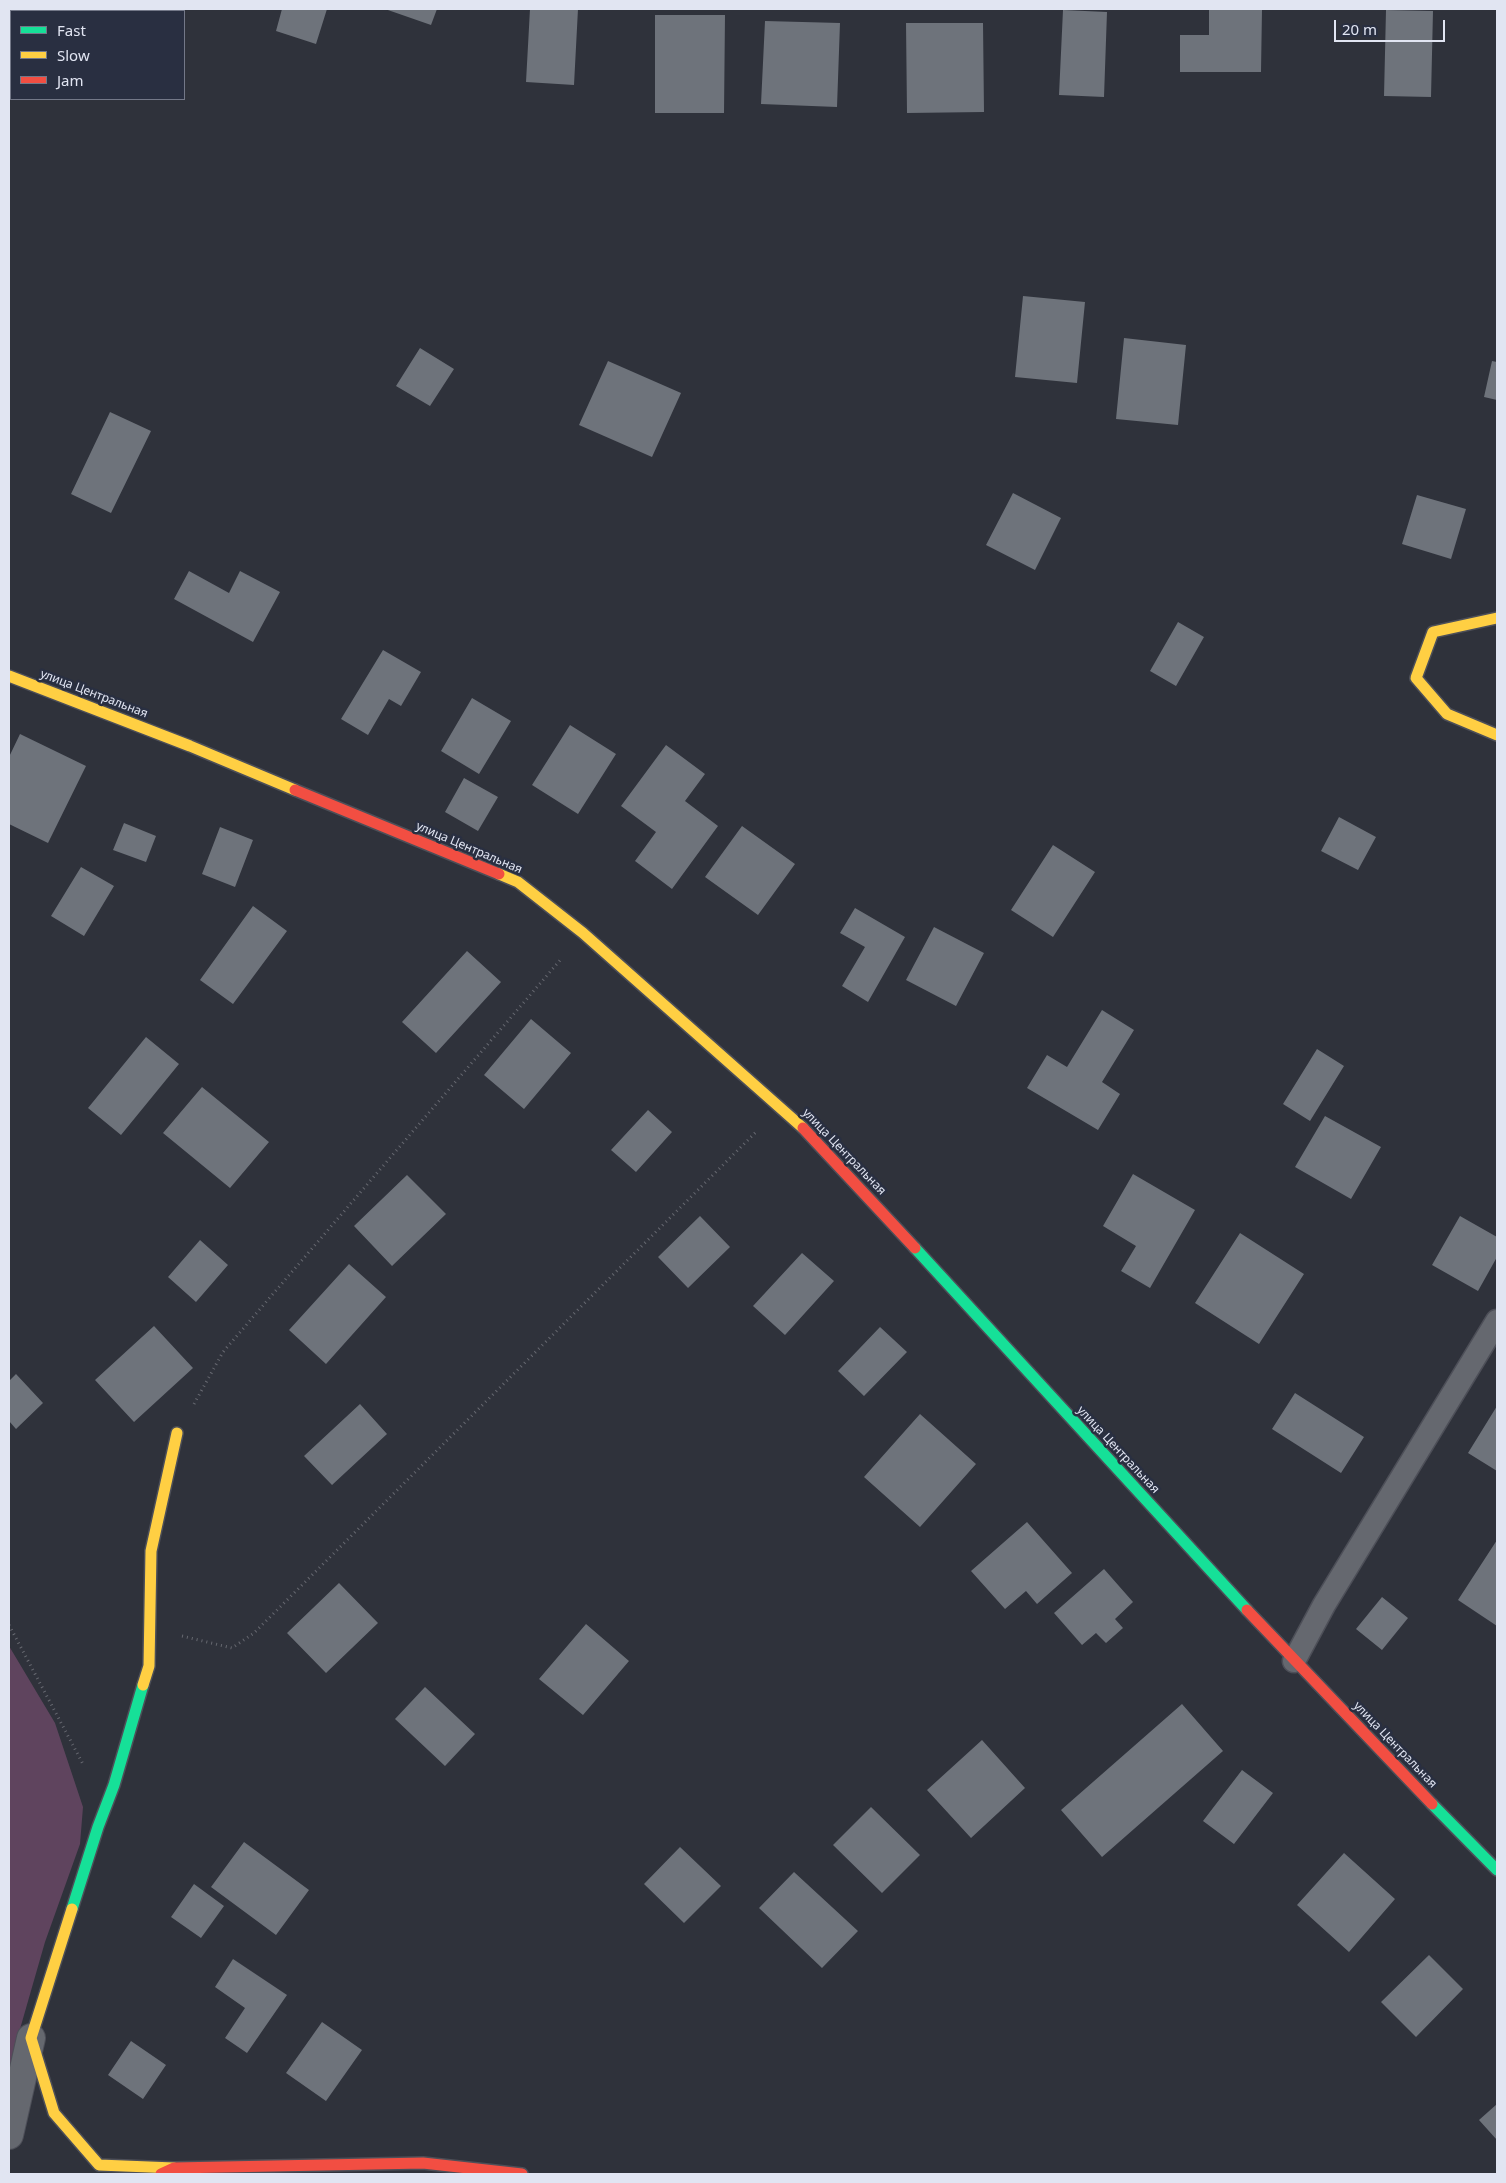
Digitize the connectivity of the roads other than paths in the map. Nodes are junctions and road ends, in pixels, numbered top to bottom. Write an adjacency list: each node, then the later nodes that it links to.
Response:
1 (1497, 618): 3 (street)
2 (9, 676): 6 (street, улица Центральная)
3 (1497, 735)
4 (1497, 1321): 6 (lane)
5 (177, 1433): 8 (street)
6 (1294, 1662): 7 (street, улица Центральная)
7 (1497, 1870)
8 (31, 2038): 9 (street); 10 (street)
9 (9, 2136)
10 (174, 2168): 11 (street); 12 (street)
11 (161, 2174)
12 (522, 2174)

